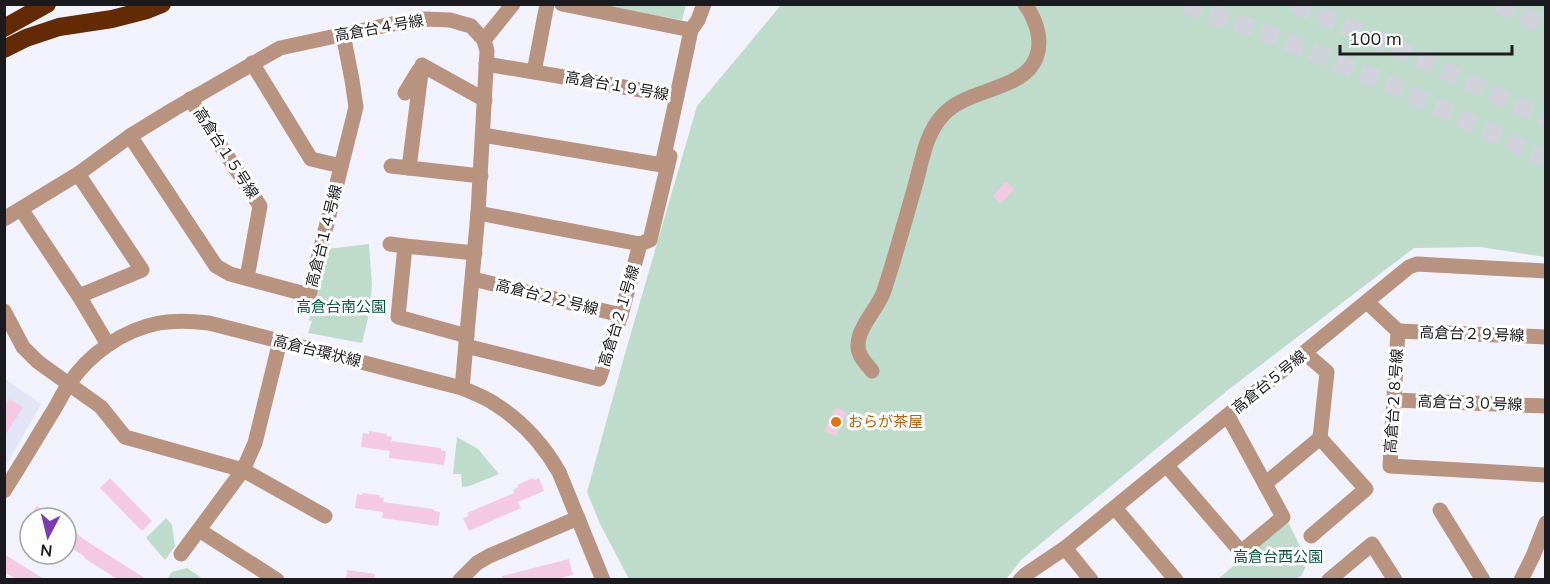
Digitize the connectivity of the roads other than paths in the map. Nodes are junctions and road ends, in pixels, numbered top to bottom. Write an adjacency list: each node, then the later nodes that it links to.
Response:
1 (47, 4): 8 (highway)
2 (162, 4): 12 (highway)
3 (513, 4): 11 (street)
4 (547, 4): 16 (street)
5 (562, 4): 9 (street)
6 (704, 4): 9 (street)
7 (1025, 4): 47 (street)
8 (4, 28)
9 (691, 30): 18 (street)
10 (343, 34): 11 (street, 高倉台４号線); 13 (street, 高倉台４号線); 24 (street, 高倉台１４号線)
11 (484, 40): 14 (street)
12 (4, 49)
13 (252, 63): 19 (street, 高倉台４号線); 24 (street)
14 (486, 64): 16 (street, 高倉台１９号線); 20 (street)
15 (422, 65): 17 (street); 20 (street); 26 (street)
16 (534, 72): 18 (street, 高倉台１９号線)
17 (405, 93)
18 (677, 96): 23 (street, 高倉台１９号線)
19 (190, 99): 22 (street, 高倉台４号線); 35 (street, 高倉台１５号線)
20 (484, 100): 21 (street)
21 (483, 135): 23 (street, 高倉台１９号線); 28 (street)
22 (130, 136): 27 (street, 高倉台４号線); 35 (street, 高倉台１４号線)
23 (666, 144): 32 (street)
24 (341, 166): 35 (street, 高倉台１４号線)
25 (391, 166): 26 (street)
26 (409, 168): 28 (street)
27 (78, 174): 29 (street, 高倉台４号線); 37 (street)
28 (481, 176): 30 (street)
29 (21, 209): 31 (street, 高倉台４号線); 37 (street)
30 (478, 213): 32 (street, 高倉台２１号線); 33 (street)
31 (4, 219)
32 (640, 244): 40 (street, 高倉台２１号線)
33 (475, 253): 36 (street); 45 (street)
34 (1545, 271): 38 (street, 高倉台５号線)
35 (247, 278)
36 (473, 279): 40 (street, 高倉台２２号線); 45 (street)
37 (79, 296): 43 (street)
38 (1366, 302): 41 (street, 高倉台２８号線); 46 (street, 高倉台５号線)
39 (4, 310): 48 (street)
40 (621, 315): 45 (street, 高倉台２１号線)
41 (1398, 331): 42 (street, 高倉台２９号線); 50 (street, 高倉台２８号線)
42 (1545, 336)
43 (104, 338)
44 (280, 341): 48 (street, 高倉台環状線); 49 (street, 高倉台環状線); 55 (street)
45 (467, 341): 49 (street)
46 (1305, 353): 52 (street, 高倉台５号線); 53 (street)
47 (872, 371)
48 (67, 387): 55 (street); 58 (street, 高倉台環状線)
49 (462, 388): 62 (street, 高倉台環状線)
50 (1394, 400): 51 (street, 高倉台３０号線); 56 (street, 高倉台２８号線)
51 (1545, 406)
52 (1228, 416): 54 (street, 高倉台５号線); 57 (street)
53 (1320, 438): 57 (street); 65 (street)
54 (1167, 466): 57 (street); 59 (street, 高倉台５号線)
55 (243, 470): 61 (street); 64 (street)
56 (1545, 475)
57 (1265, 484)
58 (4, 491)
59 (1115, 508): 66 (street, 高倉台５号線); 74 (street)
60 (1440, 510): 77 (street)
61 (325, 516)
62 (578, 518): 70 (street); 71 (street, 高倉台環状線)
63 (1545, 523): 68 (street)
64 (199, 530): 67 (street); 69 (street)
65 (1311, 536)
66 (1065, 548): 72 (street, 高倉台５号線); 73 (street)
67 (181, 554)
68 (1527, 577)
69 (276, 579)
70 (460, 579)
71 (603, 579)
72 (1020, 579)
73 (1091, 579)
74 (1176, 579)
75 (1329, 579): 76 (street)
76 (1395, 579)
77 (1483, 579)

